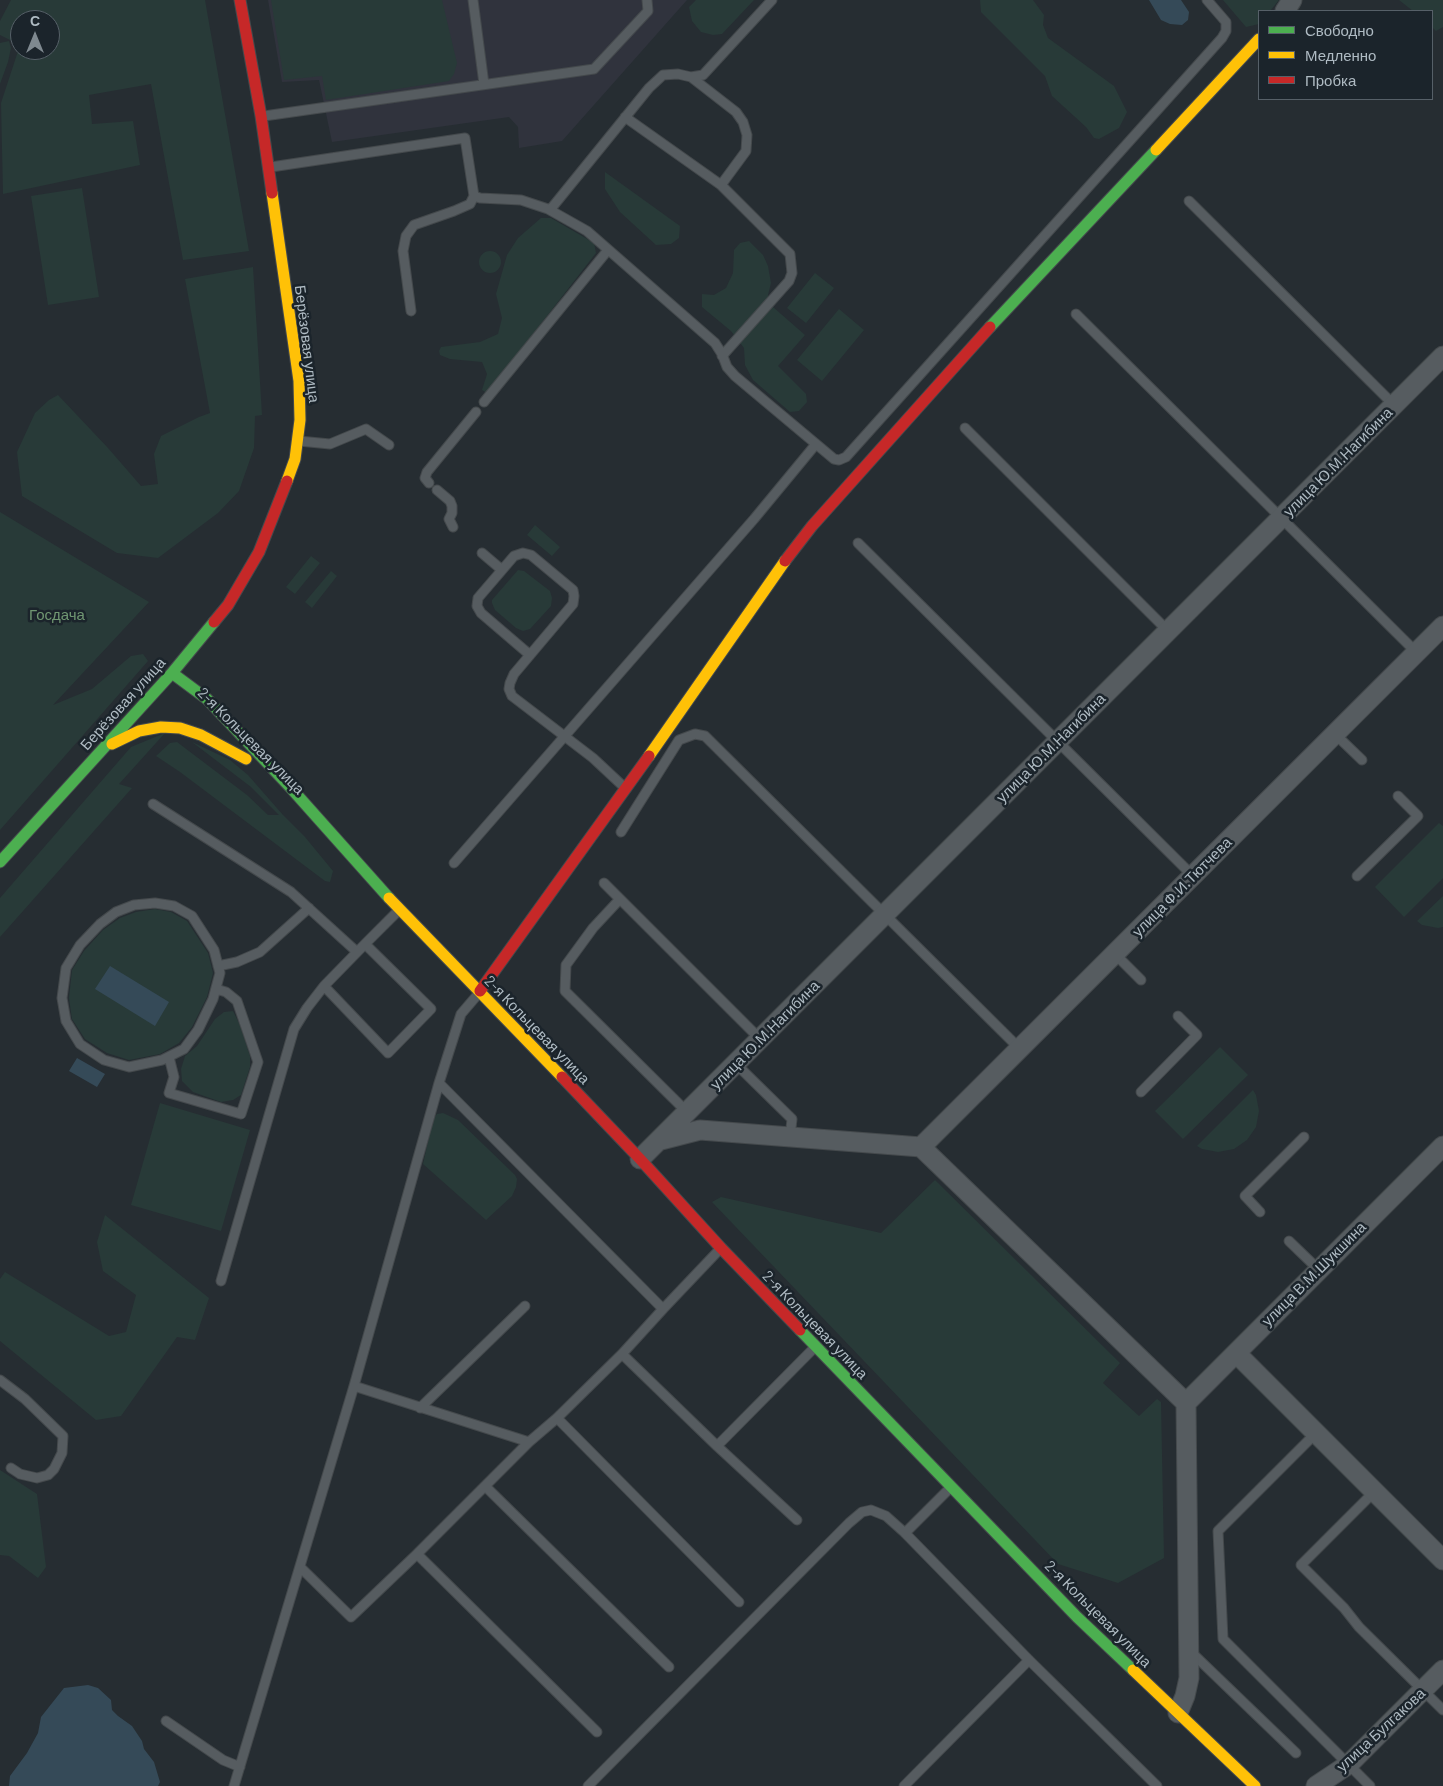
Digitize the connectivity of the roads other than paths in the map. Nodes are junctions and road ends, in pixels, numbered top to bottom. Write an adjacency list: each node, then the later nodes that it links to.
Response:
1 (240, 0): 9 (main road, Берёзовая улица)
2 (473, 0): 8 (lane)
3 (647, 0): 8 (lane)
4 (772, 0): 7 (lane)
5 (1207, 0): 26 (lane)
6 (1258, 40): 48 (main road)
7 (691, 77): 10 (lane); 12 (lane)
8 (484, 84): 9 (lane)
9 (261, 116): 11 (main road, Берёзовая улица)
10 (625, 117): 12 (lane); 15 (lane)
11 (268, 168): 13 (lane); 25 (main road, Берёзовая улица)
12 (720, 184): 19 (lane)
13 (474, 196): 15 (lane); 17 (lane)
14 (1189, 201): 22 (lane)
15 (550, 210): 16 (lane)
16 (608, 250): 19 (lane); 21 (lane)
17 (412, 311)
18 (1076, 314): 30 (lane)
19 (722, 356): 26 (lane)
20 (1443, 356): 22 (street, улица Ю.М.Нагибина)
21 (484, 402)
22 (1394, 405): 30 (street, улица Ю.М.Нагибина)
23 (476, 412): 28 (lane)
24 (965, 428): 36 (lane)
25 (298, 441): 27 (lane); 39 (main road, Берёзовая улица)
26 (816, 444): 43 (lane)
27 (389, 445)
28 (429, 483)
29 (437, 490): 31 (lane)
30 (1281, 518): 36 (street, улица Ю.М.Нагибина); 37 (lane)
31 (453, 527)
32 (858, 543): 44 (lane)
33 (482, 553): 34 (lane)
34 (502, 570): 38 (lane); 38 (lane)
35 (1443, 626): 37 (street, улица Ф.И.Тютчева)
36 (1168, 631): 44 (street, улица Ю.М.Нагибина)
37 (1416, 652): 42 (street, улица Ф.И.Тютчева)
38 (530, 655): 43 (lane)
39 (172, 673): 40 (main road, 2-я Кольцевая улица); 45 (main road, Берёзовая улица); 54 (main road, 2-я Кольцевая улица)
40 (188, 699)
41 (220, 733): 45 (main road, 2-я Кольцевая улица)
42 (1335, 734): 46 (lane); 55 (street, улица Ф.И.Тютчева)
43 (565, 736): 48 (lane); 53 (lane)
44 (1058, 742): 55 (lane); 61 (street, улица Ю.М.Нагибина)
45 (103, 749): 52 (main road, Берёзовая улица)
46 (1362, 760)
47 (267, 779): 54 (main road, 2-я Кольцевая улица)
48 (626, 789): 69 (main road)
49 (1398, 796): 56 (lane)
50 (153, 804): 59 (lane)
51 (621, 832): 61 (lane)
52 (0, 862)
53 (454, 863)
54 (365, 872): 60 (main road, 2-я Кольцевая улица)
55 (1193, 876): 64 (street, улица Ф.И.Тютчева)
56 (1357, 876)
57 (604, 883): 58 (lane)
58 (620, 899): 71 (lane); 77 (lane)
59 (309, 908): 63 (lane); 65 (lane)
60 (400, 908): 62 (lane); 69 (main road, 2-я Кольцевая улица)
61 (885, 914): 71 (street, улица Ю.М.Нагибина); 72 (lane)
62 (365, 944): 63 (lane); 67 (lane)
63 (357, 952): 67 (lane)
64 (1115, 954): 66 (lane); 72 (street, улица Ф.И.Тютчева)
65 (218, 966): 68 (lane); 73 (lane)
66 (1141, 980)
67 (324, 986): 88 (lane)
68 (216, 989): 73 (lane); 73 (lane)
69 (480, 992): 75 (lane); 83 (main road, 2-я Кольцевая улица)
70 (1178, 1016): 76 (lane)
71 (760, 1039): 74 (street, улица Ю.М.Нагибина)
72 (1020, 1049): 82 (street, улица Ф.И.Тютчева)
73 (169, 1057)
74 (736, 1064): 77 (street, улица Ю.М.Нагибина); 78 (lane)
75 (439, 1083): 90 (lane); 95 (lane)
76 (1141, 1092)
77 (687, 1112): 80 (street, улица Ю.М.Нагибина)
78 (790, 1137): 80 (street); 82 (street)
79 (1304, 1137): 84 (lane)
80 (659, 1140): 83 (street, улица Ю.М.Нагибина)
81 (1443, 1146): 87 (street, улица В.М.Шукшина)
82 (922, 1147): 96 (street)
83 (640, 1159): 86 (main road, 2-я Кольцевая улица)
84 (1260, 1212)
85 (1289, 1241): 87 (lane)
86 (721, 1248): 90 (lane); 91 (main road, 2-я Кольцевая улица)
87 (1319, 1270): 92 (street, улица В.М.Шукшина)
88 (221, 1281)
89 (525, 1306): 97 (lane)
90 (663, 1309): 93 (lane)
91 (815, 1347): 101 (lane); 104 (main road, 2-я Кольцевая улица)
92 (1236, 1353): 96 (street, улица В.М.Шукшина); 99 (street)
93 (622, 1354): 98 (lane); 101 (lane)
94 (0, 1380): 102 (lane)
95 (354, 1386): 97 (lane); 110 (lane)
96 (1186, 1403): 112 (street)
97 (420, 1408): 100 (lane)
98 (557, 1418): 100 (lane); 111 (lane)
99 (1316, 1433): 105 (street); 122 (lane)
100 (529, 1442): 103 (lane)
101 (718, 1446): 106 (lane)
102 (11, 1468)
103 (486, 1486): 108 (lane); 114 (lane)
104 (951, 1486): 107 (lane); 118 (main road, 2-я Кольцевая улица)
105 (1374, 1492): 109 (street); 116 (lane)
106 (797, 1520)
107 (905, 1534): 113 (lane); 125 (lane)
108 (417, 1554): 110 (lane); 120 (lane)
109 (1443, 1560)
110 (300, 1567): 123 (lane)
111 (739, 1602)
112 (1188, 1649): 118 (street); 121 (lane)
113 (1029, 1660): 126 (lane); 127 (lane)
114 (669, 1667)
115 (1443, 1670): 116 (street, улица Булгакова)
116 (1423, 1690): 117 (lane); 122 (street, улица Булгакова)
117 (1443, 1710)
118 (1178, 1713): 128 (main road, 2-я Кольцевая улица)
119 (166, 1721): 123 (lane)
120 (597, 1732)
121 (1296, 1753)
122 (1349, 1764): 129 (street, улица Булгакова); 130 (lane)
123 (240, 1767): 124 (lane)
124 (234, 1786)
125 (588, 1786)
126 (904, 1786)
127 (1158, 1786)
128 (1256, 1786)
129 (1316, 1786)
130 (1370, 1786)

